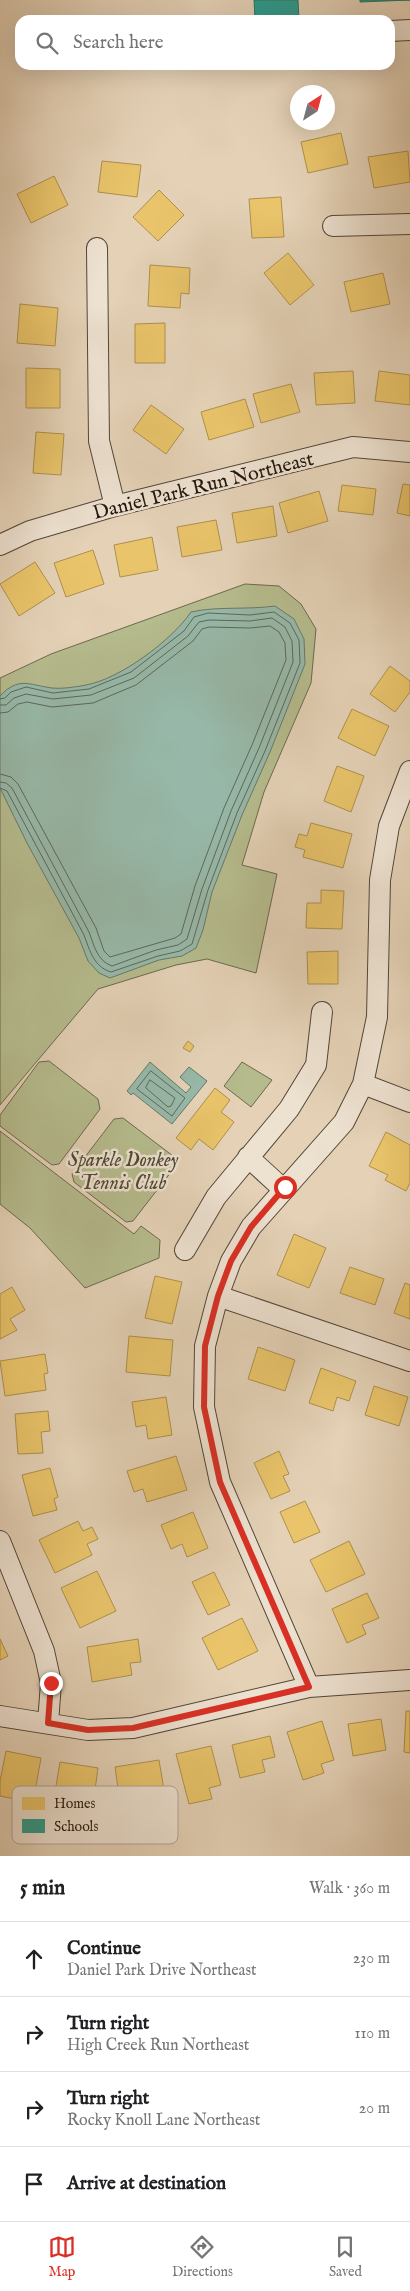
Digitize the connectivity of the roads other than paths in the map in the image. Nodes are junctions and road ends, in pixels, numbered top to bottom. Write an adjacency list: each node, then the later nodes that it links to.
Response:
1 (410, 30): 2 (street)
2 (395, 32)
3 (410, 224): 4 (street)
4 (333, 226)
5 (97, 248): 7 (street)
6 (410, 452): 7 (street, Daniel Park Run Northeast)
7 (115, 506): 8 (street, Daniel Park Run Northeast)
8 (0, 545)
9 (410, 771): 11 (street)
10 (322, 1012): 13 (street)
11 (363, 1084): 12 (street); 14 (street)
12 (410, 1102)
13 (248, 1157): 14 (street); 15 (street)
14 (283, 1189): 16 (street)
15 (185, 1250)
16 (218, 1296): 17 (street); 20 (street)
17 (410, 1361)
18 (0, 1541): 22 (street)
19 (410, 1680): 20 (street)
20 (309, 1687): 22 (street)
21 (0, 1716): 22 (street)
22 (48, 1723)

